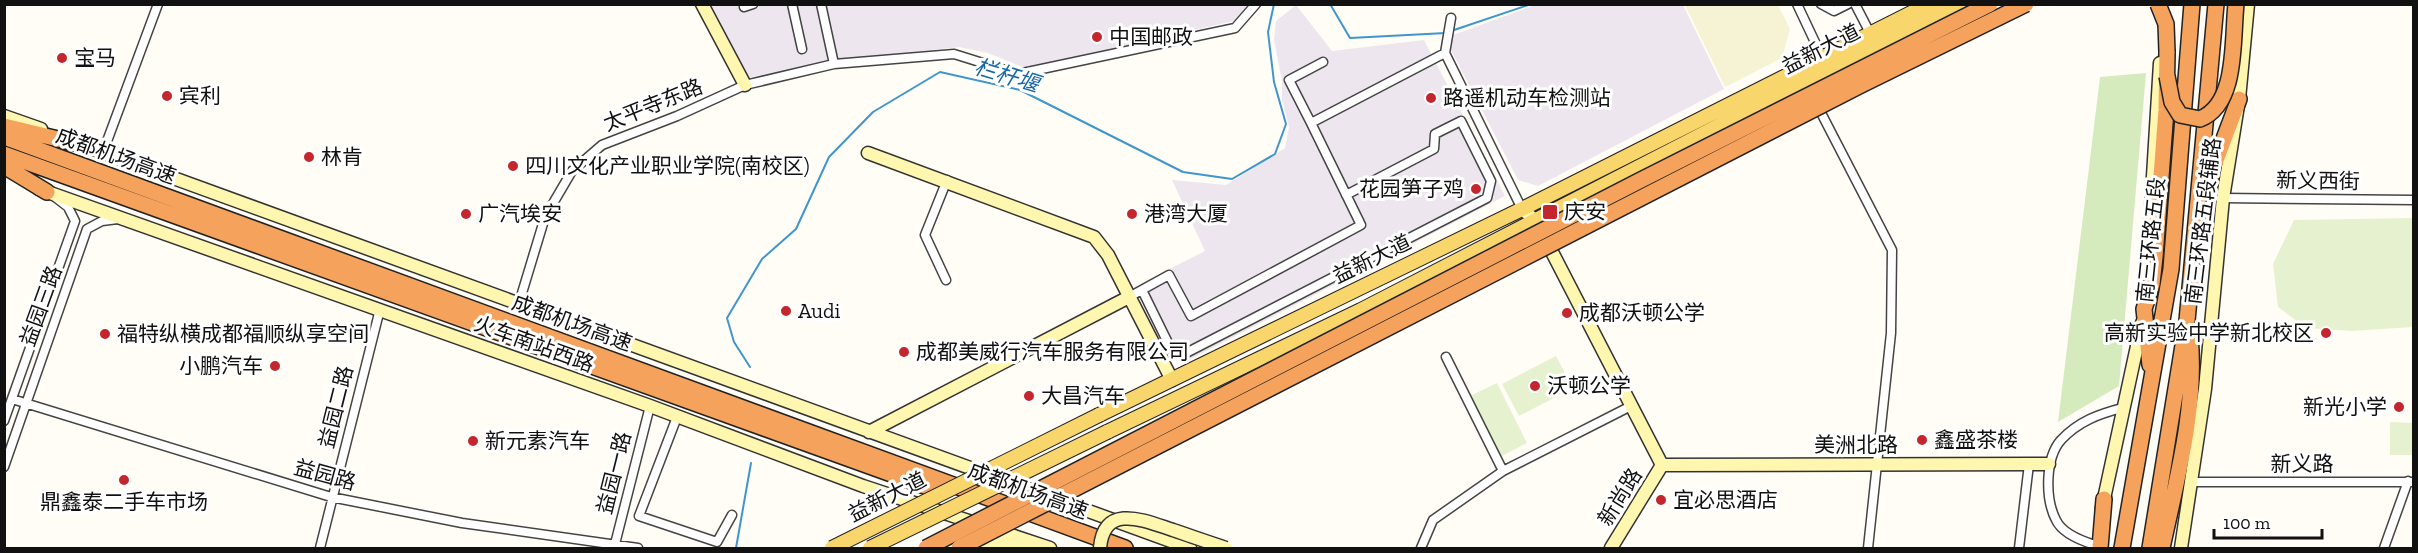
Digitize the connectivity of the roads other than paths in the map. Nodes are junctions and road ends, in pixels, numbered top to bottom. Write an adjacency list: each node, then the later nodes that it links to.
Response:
1 (158, 4): 40 (street)
2 (702, 4): 33 (main road)
3 (753, 4): 22 (street)
4 (792, 4): 26 (street)
5 (821, 4): 30 (street)
6 (1256, 4): 30 (street, 太平寺东路)
7 (1797, 4): 28 (street)
8 (1821, 4): 9 (street)
9 (1848, 4)
10 (1855, 4): 25 (street)
11 (1929, 4): 23 (main road, 益新大道)
12 (1955, 4): 23 (main road, 益新大道)
13 (1972, 4): 23 (main road)
14 (1990, 4): 92 (highway, bridge)
15 (2158, 4): 31 (highway, bridge)
16 (2163, 4): 59 (main road)
17 (2192, 4): 63 (highway, 南三环路五段)
18 (2216, 4): 53 (highway, 南三环路五段)
19 (2236, 4): 31 (highway, bridge)
20 (2248, 4): 34 (main road, 南三环路五段辅路)
21 (2026, 5): 93 (highway, bridge)
22 (744, 7)
23 (1916, 14): 25 (main road, 益新大道); 32 (main road, 益新大道)
24 (1451, 18): 27 (street)
25 (1870, 33): 28 (main road, 益新大道)
26 (802, 49)
27 (1445, 52): 36 (street); 50 (street)
28 (1822, 57): 50 (main road, 益新大道)
29 (1323, 62): 36 (street)
30 (834, 64): 33 (street, 太平寺东路)
31 (2167, 76): 59 (highway, bridge)
32 (1805, 81): 52 (main road, 益新大道); 75 (street)
33 (745, 85): 57 (street, 太平寺东路)
34 (2239, 99): 48 (main road, 南三环路五段辅路); 53 (highway)
35 (4, 116): 39 (main road)
36 (1311, 123): 47 (street)
37 (4, 126): 39 (highway)
38 (4, 137): 96 (highway, 成都机场高速)
39 (87, 146): 40 (main road)
40 (103, 152): 57 (main road)
41 (868, 153): 45 (main road)
42 (4, 154): 95 (highway, 成都机场高速)
43 (4, 166): 46 (highway)
44 (4, 176): 46 (main road, 火车南站西路)
45 (947, 180): 54 (street); 56 (main road)
46 (47, 192): 51 (main road, 火车南站西路); 64 (street, 益园三路)
47 (1346, 195): 55 (street); 55 (street)
48 (2223, 198): 49 (street, 新义西街); 78 (main road, 南三环路五段辅路)
49 (2414, 200)
50 (1522, 209): 52 (main road); 62 (main road, 益新大道)
51 (125, 218): 58 (main road, 火车南站西路); 65 (street, 益园三路)
52 (1536, 221): 67 (main road); 91 (main road, 益新大道, bridge)
53 (2193, 265): 60 (highway, 南三环路五段)
54 (946, 280)
55 (1142, 290): 56 (street)
56 (1129, 297): 62 (main road); 71 (main road)
57 (519, 303): 71 (main road)
58 (380, 309): 66 (main road, 火车南站西路); 80 (street, 益园二路)
59 (2144, 309): 63 (highway); 68 (main road)
60 (2188, 310): 104 (highway, 南三环路五段); 105 (highway)
61 (1446, 357): 77 (street)
62 (1172, 380): 90 (main road, 益新大道, bridge)
63 (2152, 386): 103 (highway, 南三环路五段)
64 (12, 399): 65 (street, 益园路); 70 (street, 益园三路)
65 (25, 403): 76 (street, 益园三路); 80 (street, 益园路)
66 (650, 406): 69 (main road, 火车南站西路); 82 (street, 益园一路)
67 (1631, 406): 74 (main road); 77 (street)
68 (2122, 408): 73 (street); 81 (main road)
69 (677, 417): 84 (street); 87 (main road, 火车南站西路)
70 (4, 421)
71 (869, 432): 97 (main road)
72 (2029, 464): 73 (main road, 美洲北路); 75 (main road, 美洲北路); 102 (street)
73 (2049, 464): 86 (street)
74 (1662, 465): 75 (main road, 美洲北路); 100 (main road, 新尚路)
75 (1876, 465): 101 (street)
76 (4, 467)
77 (1503, 471): 99 (street)
78 (2191, 482): 79 (street, 新义路); 106 (main road, 南三环路五段辅路)
79 (2411, 482): 107 (street)
80 (331, 497): 85 (street, 益园路); 88 (street, 益园二路)
81 (2104, 499): 86 (highway)
82 (622, 510): 84 (street); 85 (street, 益园一路)
83 (732, 515): 84 (street)
84 (639, 516)
85 (614, 547): 89 (street, 益园路)
86 (2096, 547)
87 (1047, 548): 94 (main road)
88 (320, 549)
89 (638, 549)
90 (832, 549)
91 (870, 549)
92 (926, 549)
93 (959, 549)
94 (969, 549)
95 (1099, 549): 98 (main road, bridge)
96 (1125, 549)
97 (1190, 549)
98 (1226, 549)
99 (1421, 549)
100 (1611, 549)
101 (1868, 549)
102 (2019, 549)
103 (2122, 549)
104 (2150, 549)
105 (2162, 549)
106 (2181, 549)
107 (2384, 549)

